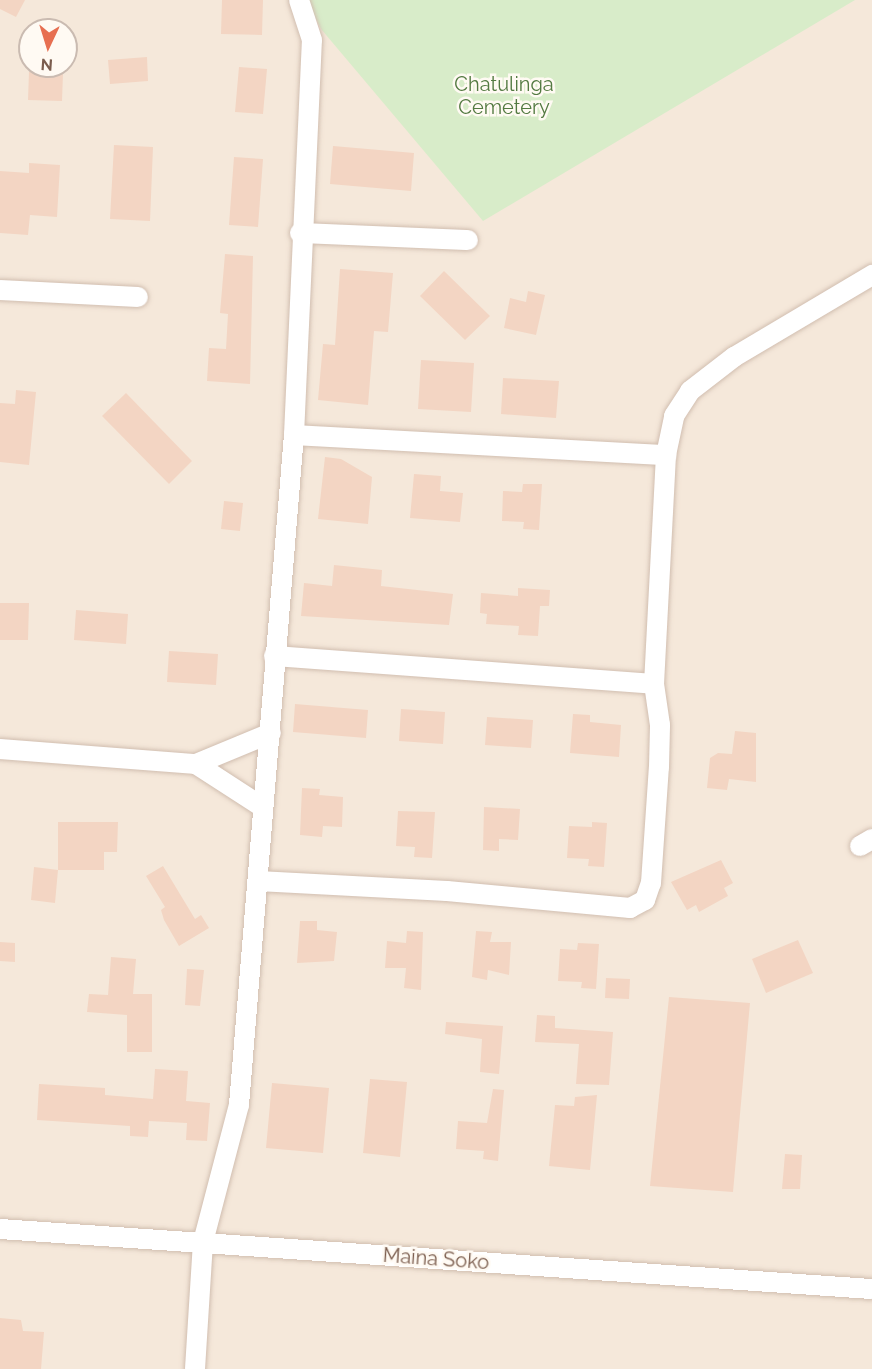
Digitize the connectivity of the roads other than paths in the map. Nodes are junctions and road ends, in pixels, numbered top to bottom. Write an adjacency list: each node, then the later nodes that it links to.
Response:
1 (299, 0): 2 (street)
2 (300, 233): 3 (street); 7 (street)
3 (468, 240)
4 (872, 275): 8 (street)
5 (0, 290): 6 (street)
6 (138, 297)
7 (294, 435): 8 (street); 9 (street)
8 (666, 455): 10 (street)
9 (274, 656): 10 (street); 11 (street)
10 (654, 684): 15 (street)
11 (271, 733): 13 (street); 14 (street)
12 (0, 749): 13 (street)
13 (196, 764): 14 (street)
14 (261, 806): 15 (street)
15 (258, 881): 17 (street)
16 (0, 1229): 17 (street, Maina Soko)
17 (203, 1242): 18 (street, Maina Soko); 19 (street)
18 (872, 1289)
19 (195, 1369)

